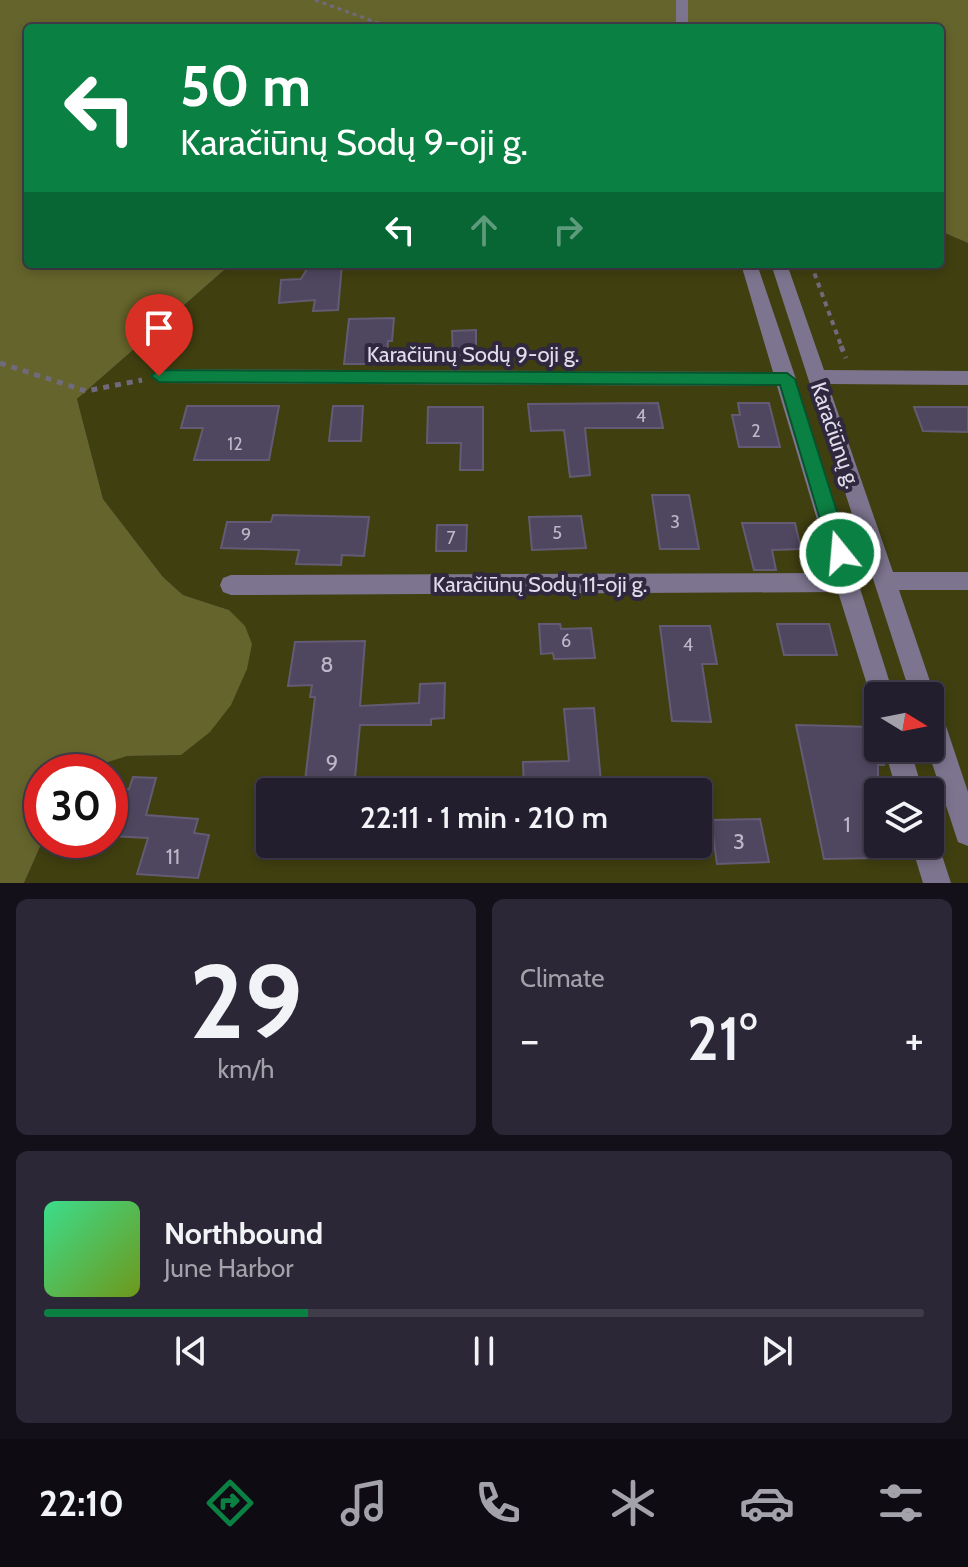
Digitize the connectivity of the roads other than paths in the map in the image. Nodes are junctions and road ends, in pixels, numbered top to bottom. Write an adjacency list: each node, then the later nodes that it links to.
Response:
1 (682, 0): 2 (street)
2 (682, 24)
3 (750, 268): 8 (street)
4 (780, 268): 6 (street, Karačiūnų g.)
5 (159, 376): 8 (street, Karačiūnų Sodų 9-oji g.)
6 (817, 377): 7 (street); 9 (street, Karačiūnų g.)
7 (968, 378)
8 (787, 379): 11 (street)
9 (885, 581): 10 (street); 14 (street, Karačiūnų g.)
10 (968, 581)
11 (849, 582): 12 (street, Karačiūnų Sodų 11-oji g.); 13 (street)
12 (231, 585)
13 (878, 682)
14 (918, 682)
15 (944, 759): 16 (street)
16 (968, 832)
17 (929, 858): 18 (street)
18 (937, 883)

